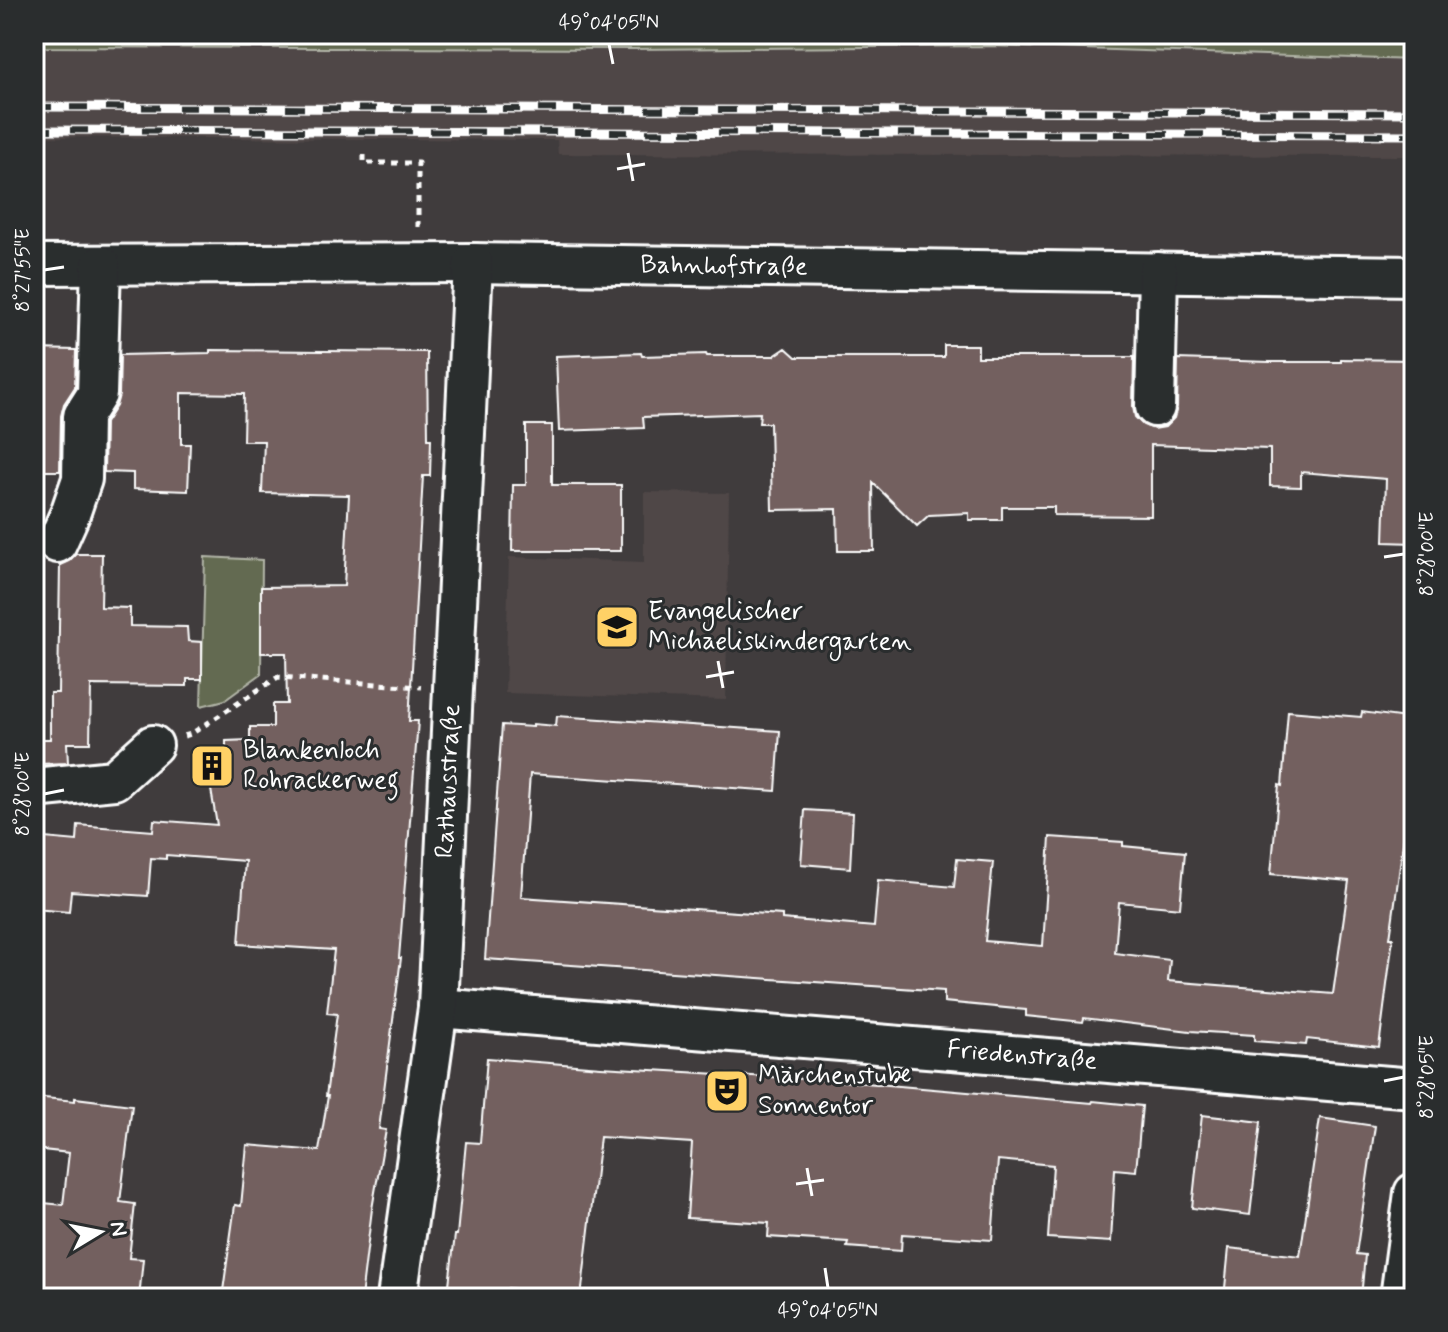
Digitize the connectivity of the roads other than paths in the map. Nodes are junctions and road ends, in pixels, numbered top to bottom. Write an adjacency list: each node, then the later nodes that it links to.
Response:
1 (473, 263): 3 (street, Bahnhofstraße); 4 (street, Bahnhofstraße); 10 (street, Rathausstraße)
2 (34, 265): 3 (street, Bahnhofstraße)
3 (101, 265): 7 (street)
4 (1158, 272): 5 (street, Bahnhofstraße); 6 (street)
5 (1414, 276)
6 (1155, 407)
7 (57, 543)
8 (153, 745): 9 (street)
9 (34, 788)
10 (438, 1008): 11 (street, Friedenstraße); 13 (street, Rathausstraße)
11 (1414, 1088)
12 (1414, 1193): 14 (street)
13 (397, 1298)
14 (1400, 1298)

